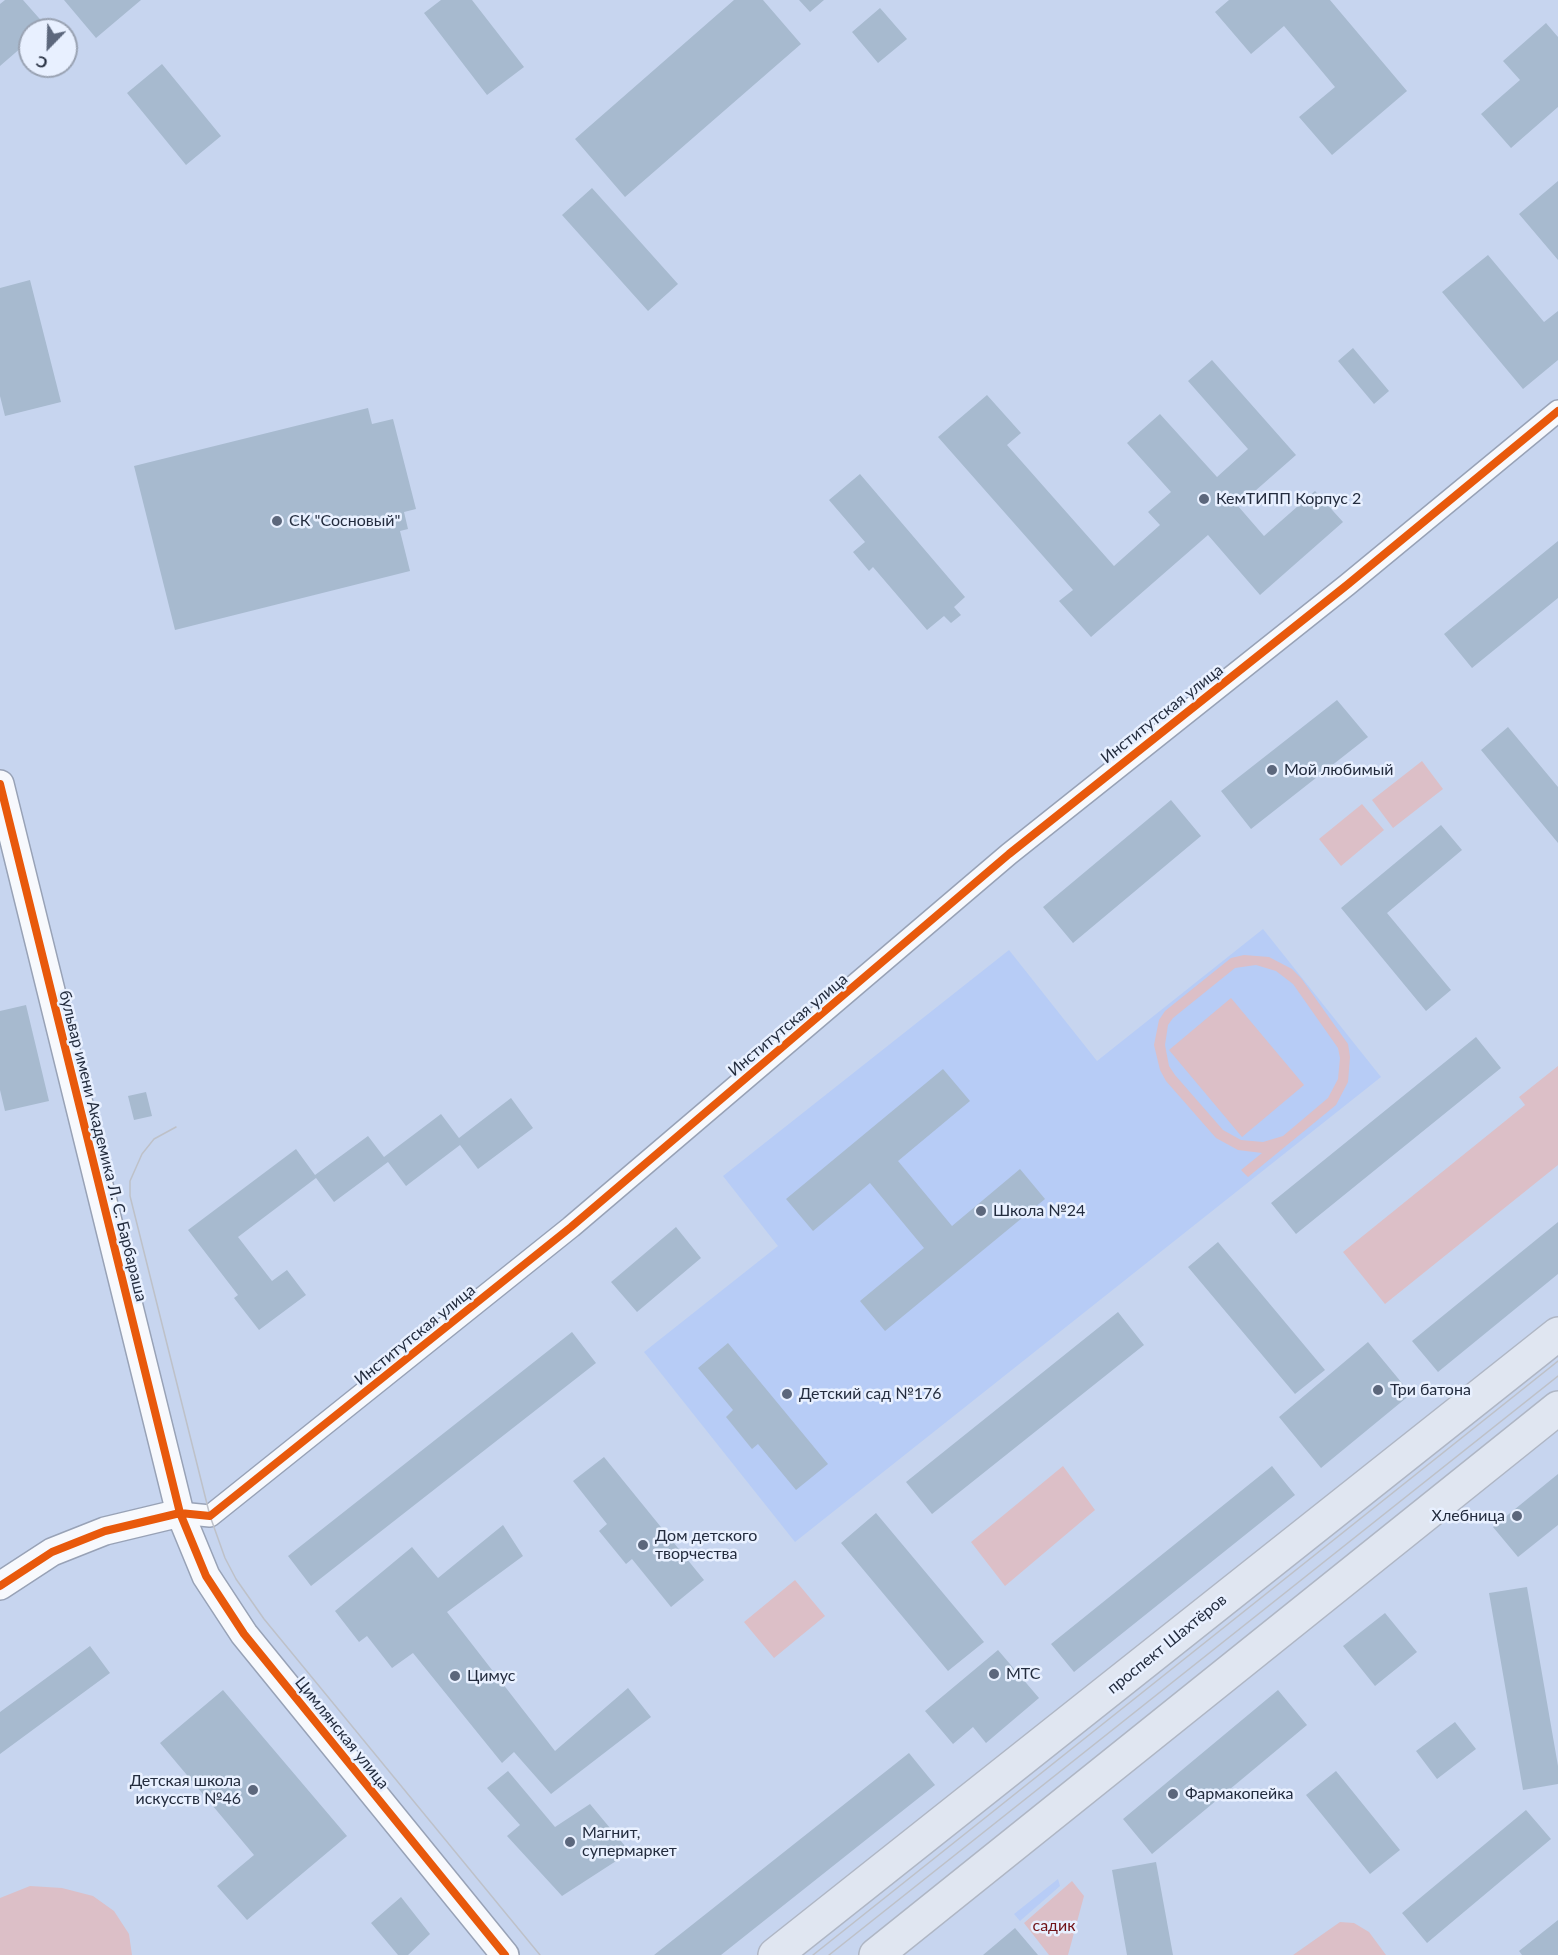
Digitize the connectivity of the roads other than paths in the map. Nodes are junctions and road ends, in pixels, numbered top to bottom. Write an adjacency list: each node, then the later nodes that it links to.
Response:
1 (1558, 411): 5 (street, Институтская улица)
2 (0, 784): 5 (street, бульвар имени Академика Л. С. Барбараша)
3 (1558, 1334): 8 (main road, проспект Шахтёров)
4 (1558, 1408): 9 (main road)
5 (180, 1514): 6 (street, Институтская улица); 7 (street, Цимлянская улица)
6 (0, 1586)
7 (505, 1955)
8 (775, 1955)
9 (876, 1955)

